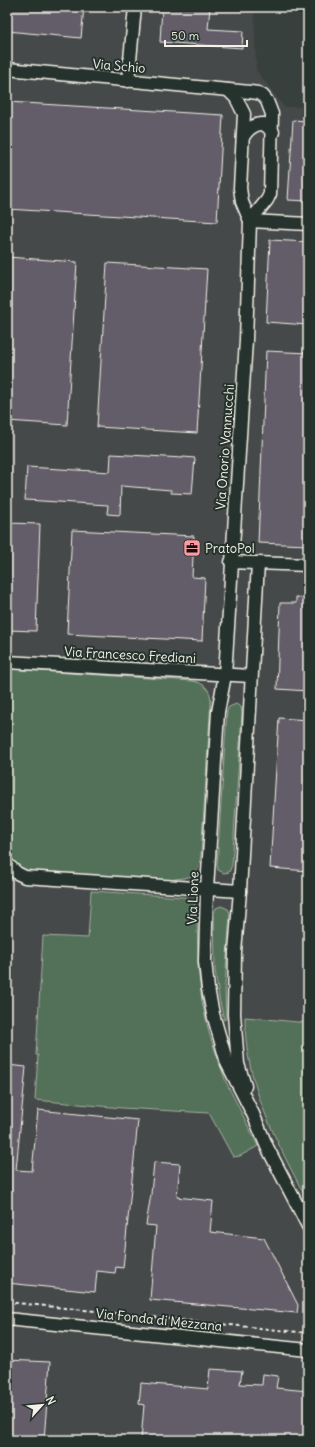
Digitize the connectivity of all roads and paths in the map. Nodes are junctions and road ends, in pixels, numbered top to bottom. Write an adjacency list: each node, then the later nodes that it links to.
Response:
1 (135, 7): 3 (street)
2 (7, 69): 3 (street, Via Schio)
3 (128, 81): 4 (street, Via Schio)
4 (228, 90): 5 (street); 6 (street, Via Onorio Vannucchi)
5 (273, 132): 6 (street); 7 (street)
6 (243, 137): 7 (street, Via Onorio Vannucchi)
7 (250, 221): 8 (street); 9 (street, Via Onorio Vannucchi)
8 (308, 224)
9 (231, 562): 10 (street); 13 (street, Via Onorio Vannucchi)
10 (258, 563): 11 (street); 14 (street)
11 (308, 565)
12 (7, 662): 13 (street, Via Francesco Frediani)
13 (225, 675): 14 (street, Via Francesco Frediani); 16 (street, Via Lione)
14 (251, 676): 17 (street, Via Lione)
15 (7, 864): 16 (street)
16 (207, 890): 17 (street); 18 (street, Via Lione)
17 (240, 891): 18 (street, Via Lione)
18 (253, 1114): 19 (street, Via Lione)
19 (308, 1226)
20 (7, 1302): 22 (path)
21 (7, 1319): 23 (street, Via Fonda di Mezzana)
22 (308, 1333)
23 (308, 1350)

